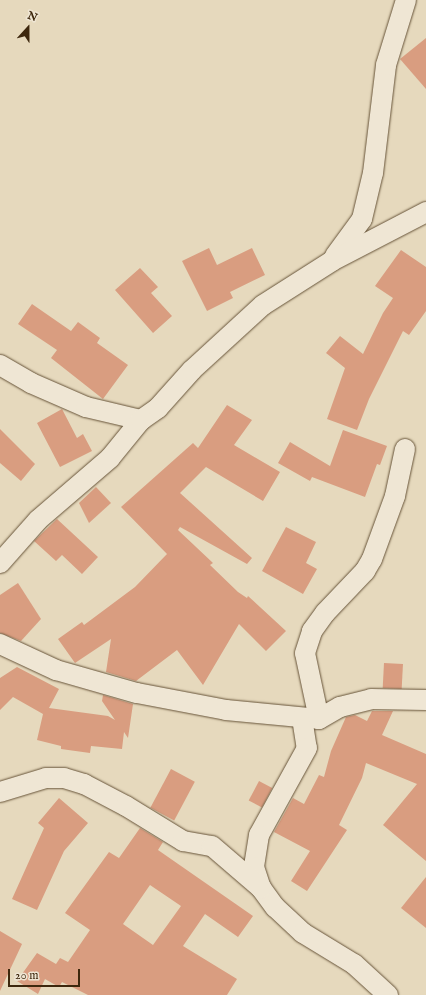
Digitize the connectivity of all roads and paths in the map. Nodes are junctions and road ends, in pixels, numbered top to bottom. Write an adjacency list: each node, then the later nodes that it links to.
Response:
1 (406, 0): 3 (street)
2 (426, 212): 3 (street)
3 (332, 261): 5 (street)
4 (0, 365): 5 (street)
5 (141, 420): 7 (street)
6 (405, 449): 10 (street)
7 (0, 563)
8 (0, 644): 10 (street)
9 (426, 700): 10 (street)
10 (310, 719): 12 (street)
11 (0, 792): 12 (street)
12 (261, 888): 13 (street)
13 (388, 995)

